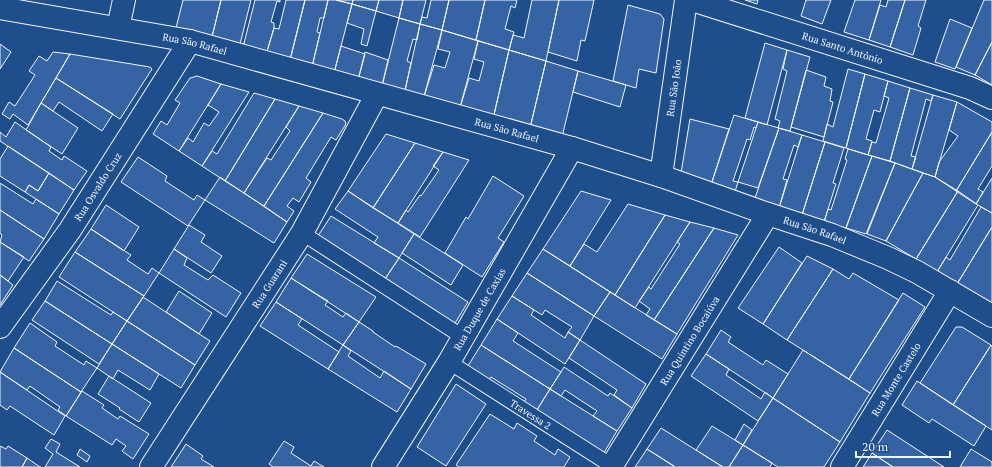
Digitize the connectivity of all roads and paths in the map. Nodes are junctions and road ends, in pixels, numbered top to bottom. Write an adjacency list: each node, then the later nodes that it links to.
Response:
1 (124, 0): 5 (street)
2 (686, 0): 10 (street, Rua São João)
3 (692, 0): 8 (street, Rua Santo Antônio)
4 (0, 8): 5 (street, Rua São Rafael)
5 (118, 28): 6 (street, Rua São Rafael)
6 (190, 41): 7 (street, Rua São Rafael); 15 (street, Rua Osvaldo Cruz)
7 (377, 94): 9 (street, Rua São Rafael); 12 (street, Rua Guarani)
8 (992, 98)
9 (572, 148): 10 (street, Rua São Rafael); 16 (street, Rua Duque de Caxias)
10 (661, 176): 11 (street, Rua São Rafael)
11 (768, 214): 13 (street, Rua São Rafael); 20 (street, Rua Quintino Bocaiúva)
12 (302, 232): 16 (lane); 18 (street, Rua Guarani)
13 (950, 291): 14 (street, Rua São Rafael); 21 (street, Rua Monte Castelo)
14 (992, 316)
15 (0, 328)
16 (463, 338): 17 (street, Rua Duque de Caxias)
17 (449, 362): 19 (street, Rua Duque de Caxias); 20 (lane, Travessa 2)
18 (151, 467)
19 (383, 467)
20 (612, 467)
21 (842, 467)

